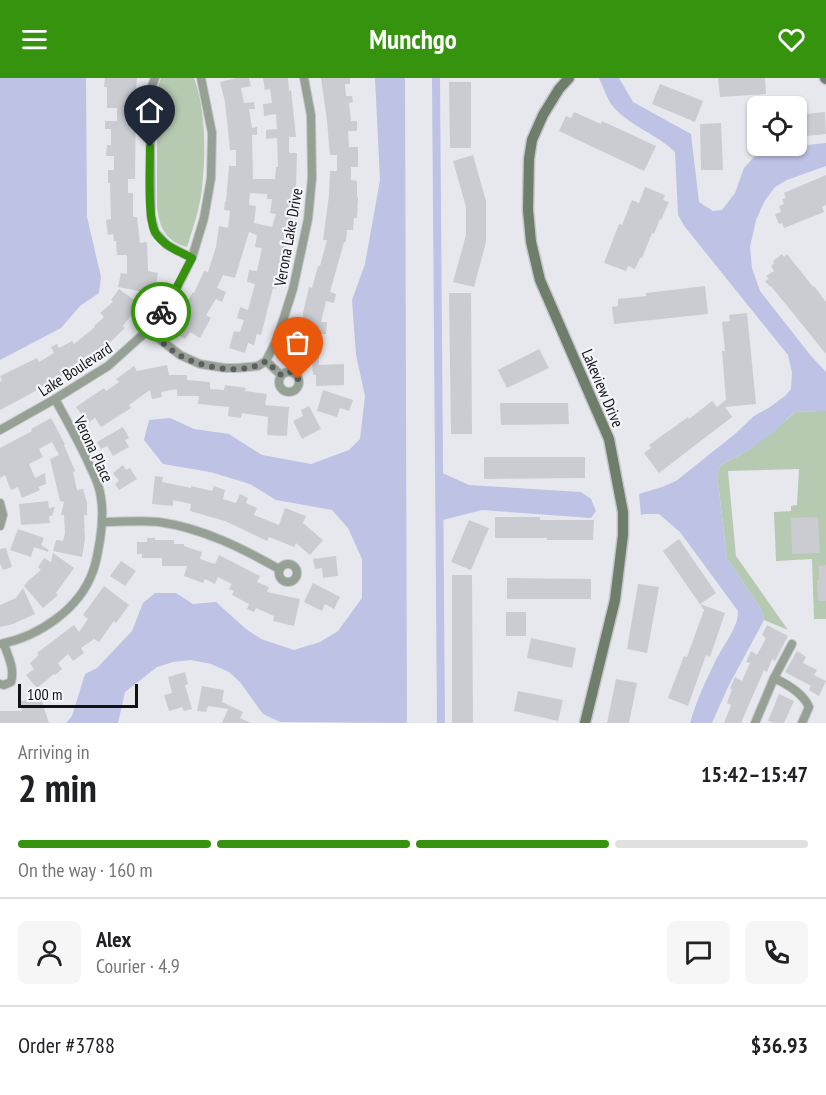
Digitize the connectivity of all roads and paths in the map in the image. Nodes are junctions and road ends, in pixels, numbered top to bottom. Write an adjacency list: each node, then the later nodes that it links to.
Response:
1 (155, 78): 5 (street)
2 (201, 78): 5 (street, Lake Boulevard)
3 (304, 78): 7 (street, Verona Lake Drive)
4 (569, 78): 19 (street, Lakeview Drive)
5 (192, 258): 6 (street, Lake Boulevard)
6 (148, 330): 7 (street); 9 (street, Lake Boulevard)
7 (266, 361): 8 (street)
8 (281, 375)
9 (56, 399): 10 (street, Lake Boulevard); 12 (street, Verona Place)
10 (0, 430)
11 (0, 503): 13 (street)
12 (103, 522): 14 (street); 15 (street, Verona Place)
13 (0, 526)
14 (279, 569)
15 (2, 644): 18 (street, Verona Place)
16 (792, 644): 17 (street)
17 (774, 678): 20 (street); 21 (street)
18 (0, 684)
19 (585, 723)
20 (755, 723)
21 (802, 723)

